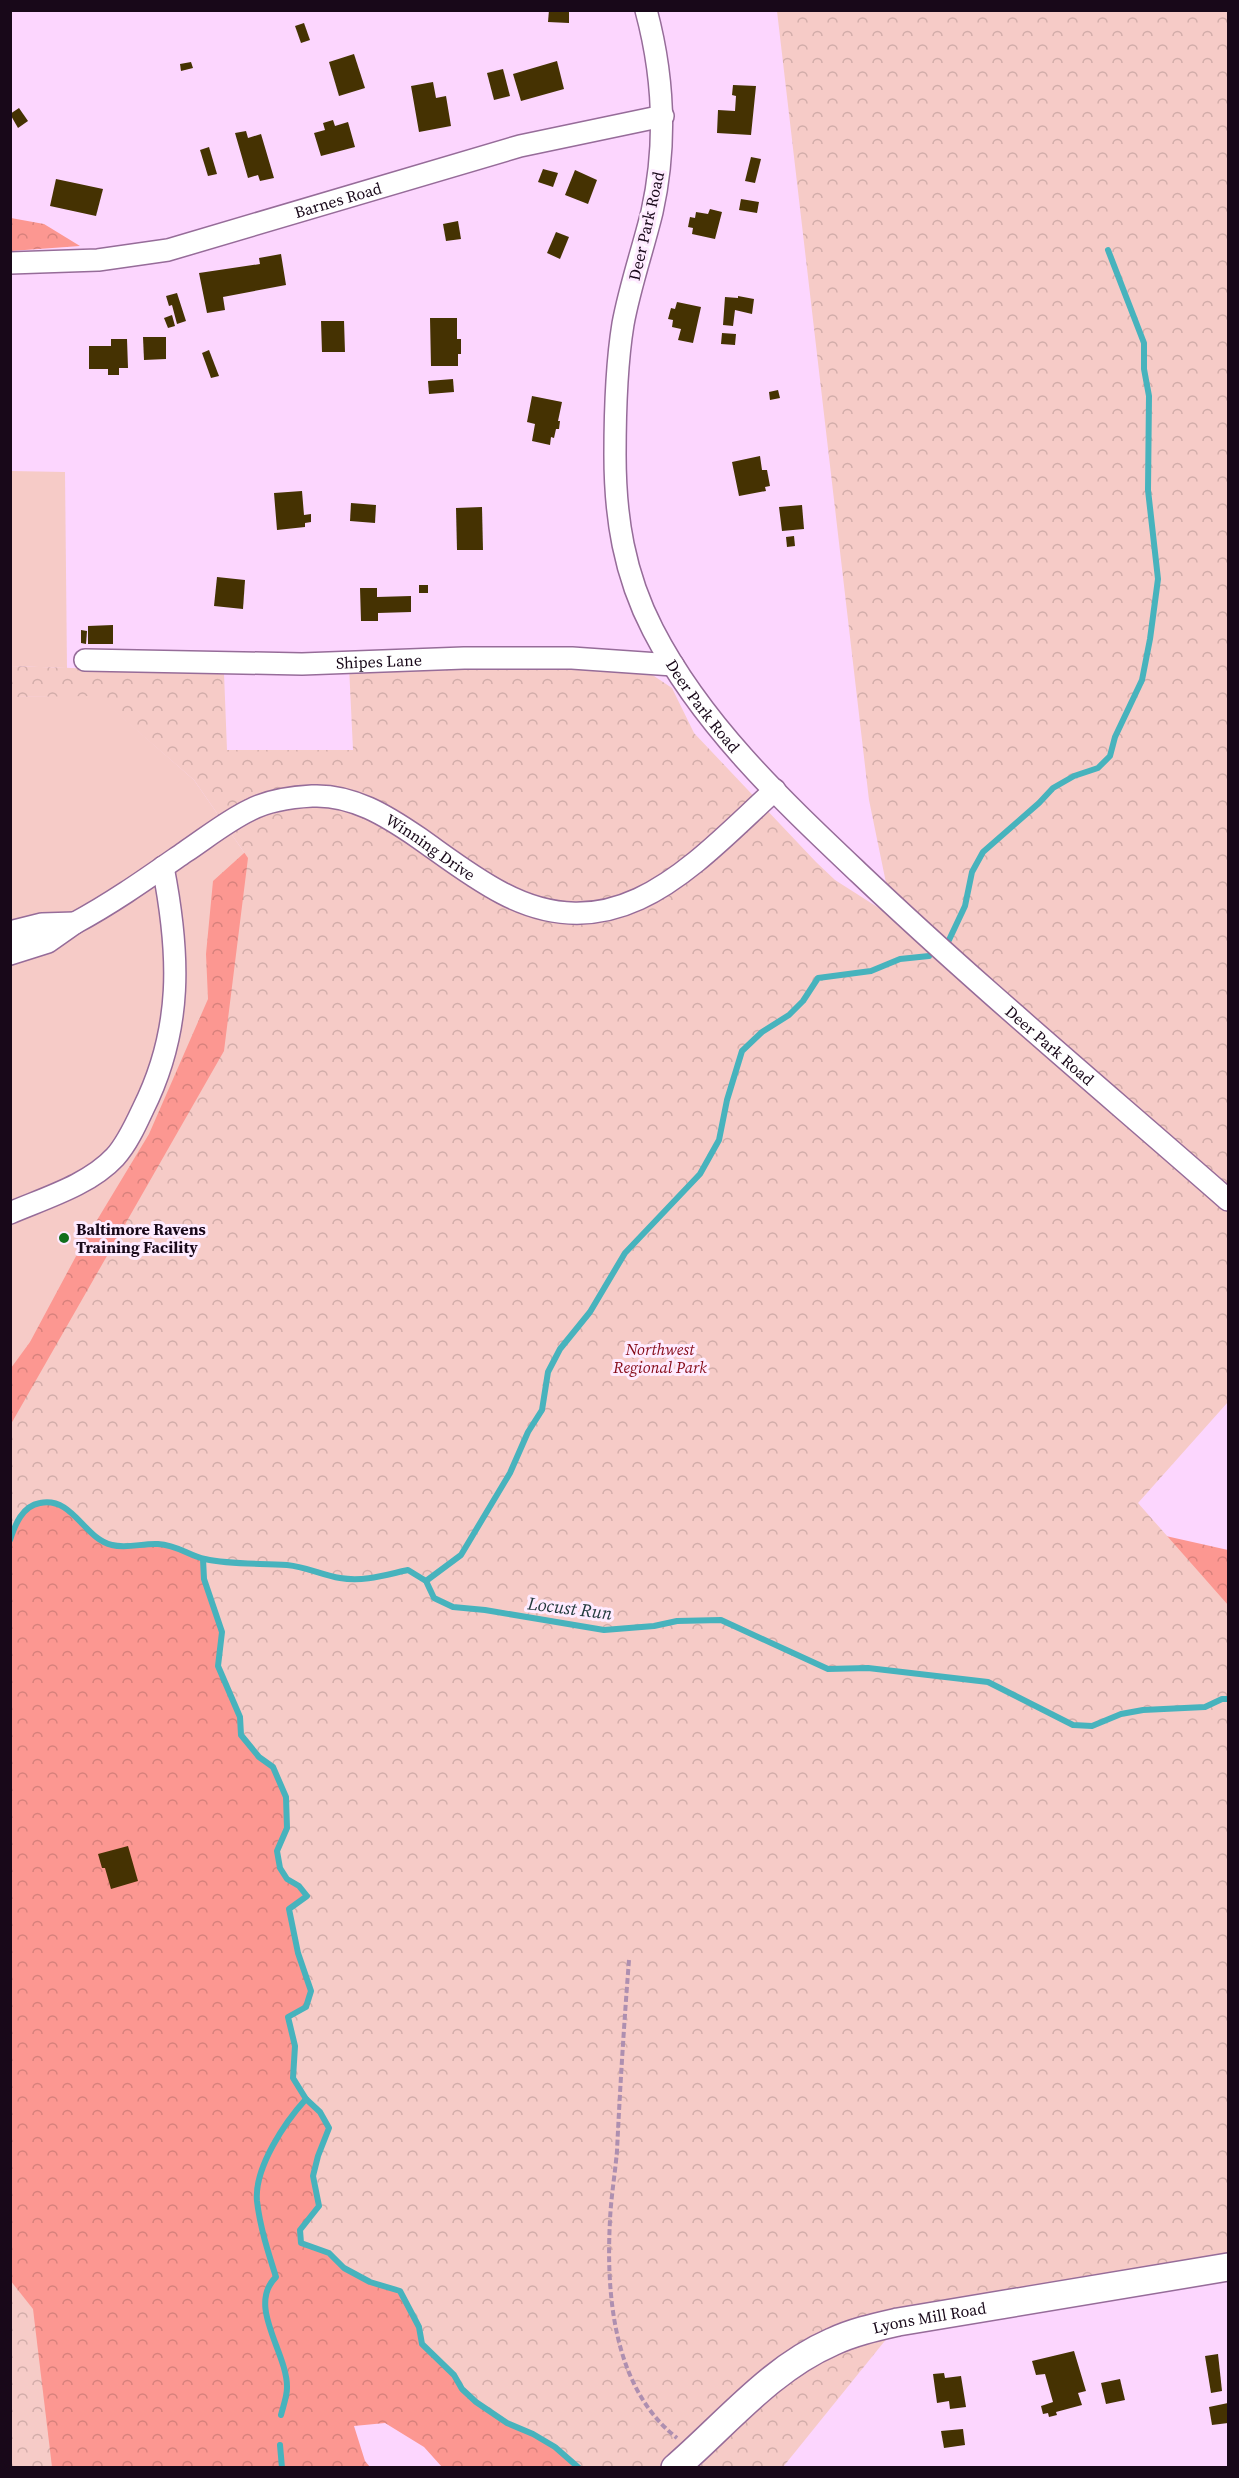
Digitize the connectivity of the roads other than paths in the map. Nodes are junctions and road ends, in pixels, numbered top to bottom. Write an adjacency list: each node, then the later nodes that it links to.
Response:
1 (646, 10): 2 (street, Deer Park Road)
2 (663, 116): 3 (street, Barnes Road); 5 (street, Deer Park Road)
3 (10, 264)
4 (86, 660): 5 (street, Shipes Lane)
5 (673, 665): 6 (street, Deer Park Road)
6 (775, 790): 7 (street, Winning Drive); 11 (street, Deer Park Road)
7 (164, 867): 8 (street, Winning Drive); 12 (street)
8 (75, 923): 9 (street, Winning Drive); 10 (street, Winning Drive)
9 (10, 932)
10 (10, 954)
11 (1228, 1200)
12 (10, 1213)
13 (1228, 2267): 14 (main road, Lyons Mill Road)
14 (685, 2459)

